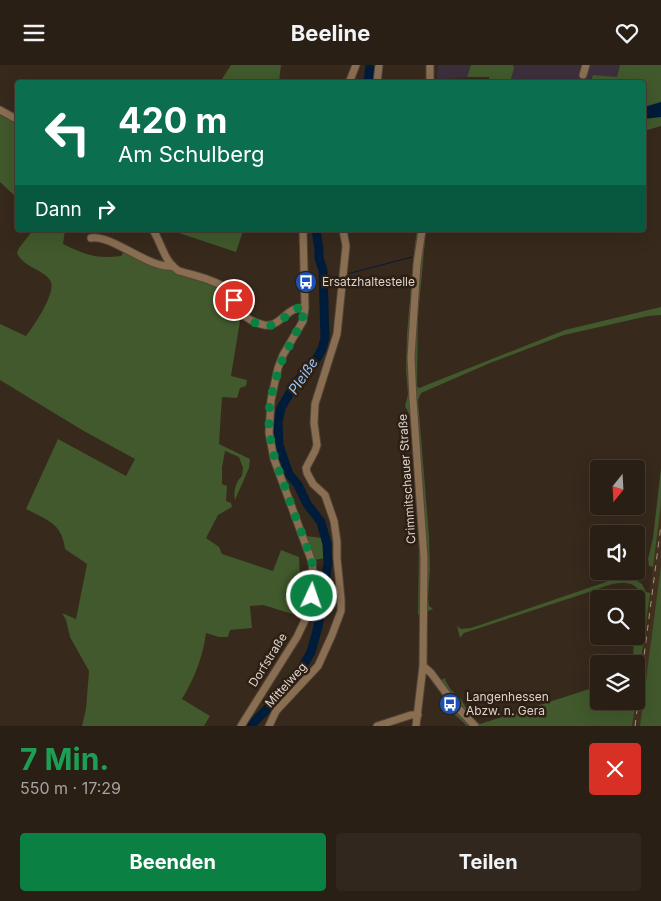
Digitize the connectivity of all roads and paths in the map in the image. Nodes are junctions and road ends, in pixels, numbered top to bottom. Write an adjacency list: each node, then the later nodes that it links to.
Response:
1 (356, 65): 6 (street)
2 (379, 65): 7 (street)
3 (430, 65): 8 (street)
4 (586, 65): 5 (street)
5 (583, 75)
6 (349, 80)
7 (377, 80)
8 (430, 80)
9 (0, 110): 10 (street)
10 (15, 118)
11 (154, 232): 16 (street)
12 (303, 232): 17 (street, Dorfstraße)
13 (343, 232): 21 (street, Mittelweg)
14 (422, 232): 18 (street, Crimmitschauer Straße)
15 (91, 238): 16 (street)
16 (173, 266): 17 (street)
17 (305, 308): 20 (street, Dorfstraße)
18 (423, 666): 19 (street, Crimmitschauer Straße); 24 (street)
19 (418, 715): 22 (street); 23 (street, Crimmitschauer Straße)
20 (241, 726)
21 (269, 726)
22 (377, 726)
23 (416, 726)
24 (475, 726)

